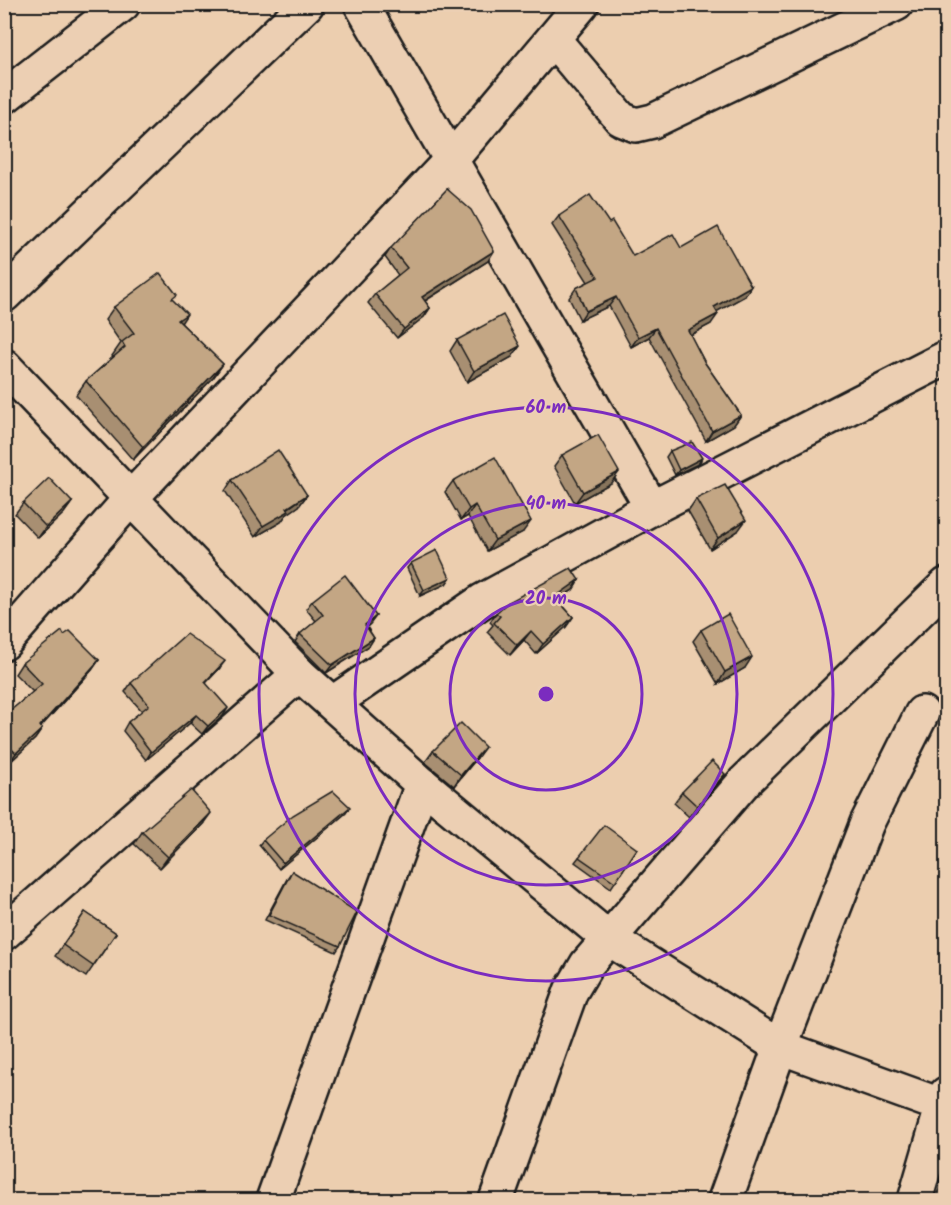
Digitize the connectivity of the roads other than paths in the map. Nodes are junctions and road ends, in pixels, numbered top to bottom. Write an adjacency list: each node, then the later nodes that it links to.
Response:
1 (123, 4): 7 (street)
2 (361, 4): 8 (street)
3 (582, 4): 6 (street)
4 (896, 4): 6 (street)
5 (295, 9): 9 (street)
6 (553, 39): 8 (street)
7 (4, 97)
8 (451, 160): 12 (street); 13 (street)
9 (4, 295)
10 (946, 358): 13 (street)
11 (6, 370): 12 (street)
12 (131, 498): 15 (street); 16 (street)
13 (652, 508): 17 (street)
14 (946, 585): 21 (street)
15 (4, 643)
16 (299, 674): 17 (street); 20 (street)
17 (333, 703): 19 (street)
18 (922, 713): 22 (street)
19 (423, 784): 21 (street); 24 (street)
20 (4, 933)
21 (608, 938): 22 (street); 25 (street)
22 (780, 1047): 23 (street); 26 (street)
23 (945, 1102): 27 (street)
24 (273, 1200)
25 (496, 1200)
26 (725, 1200)
27 (915, 1200)

